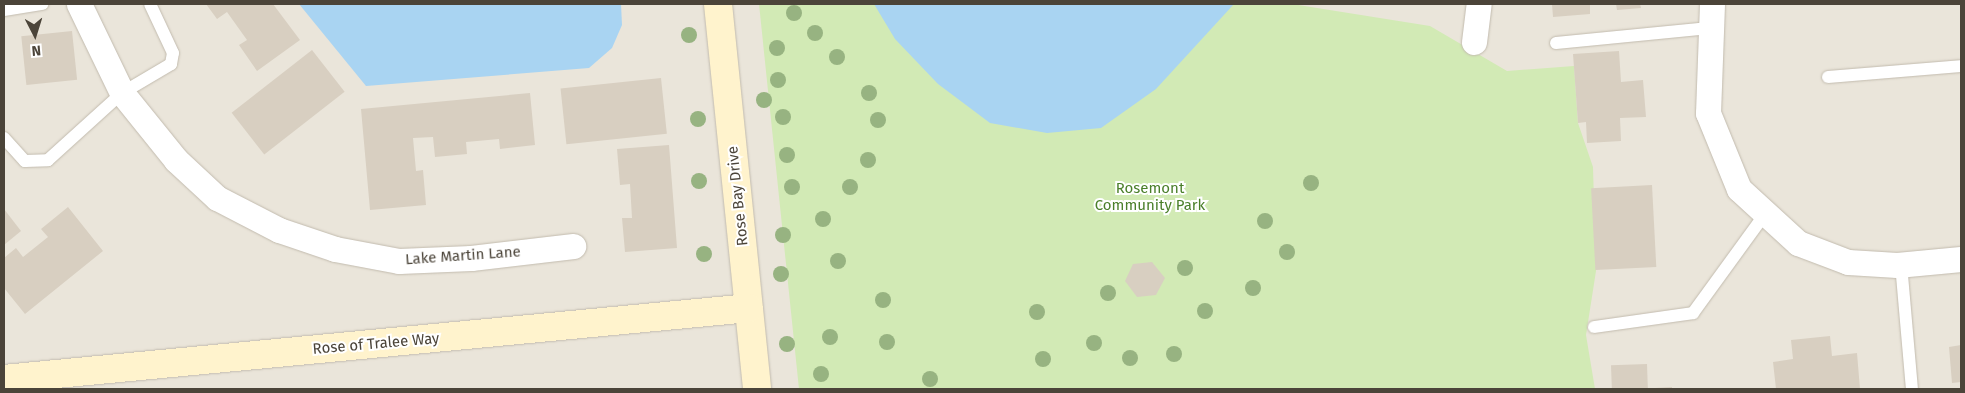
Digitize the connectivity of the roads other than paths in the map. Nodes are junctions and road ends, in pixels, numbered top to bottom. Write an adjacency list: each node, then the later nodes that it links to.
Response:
1 (43, 4): 6 (lane)
2 (79, 4): 12 (street, Lake Martin Lane)
3 (150, 4): 12 (lane)
4 (718, 4): 18 (street, Rose Bay Drive)
5 (1479, 4): 8 (street)
6 (4, 10)
7 (1710, 16): 9 (lane); 14 (street)
8 (1474, 42)
9 (1556, 42)
10 (1961, 66): 11 (lane)
11 (1828, 77)
12 (122, 93): 13 (lane); 15 (street, Lake Martin Lane)
13 (4, 138)
14 (1765, 214): 17 (street); 19 (lane)
15 (573, 246)
16 (1961, 259): 17 (street)
17 (1901, 264): 22 (lane)
18 (749, 308): 20 (street, Rose of Tralee Way); 21 (street, Rose Bay Drive)
19 (1594, 327)
20 (4, 379)
21 (757, 389)
22 (1912, 389)

